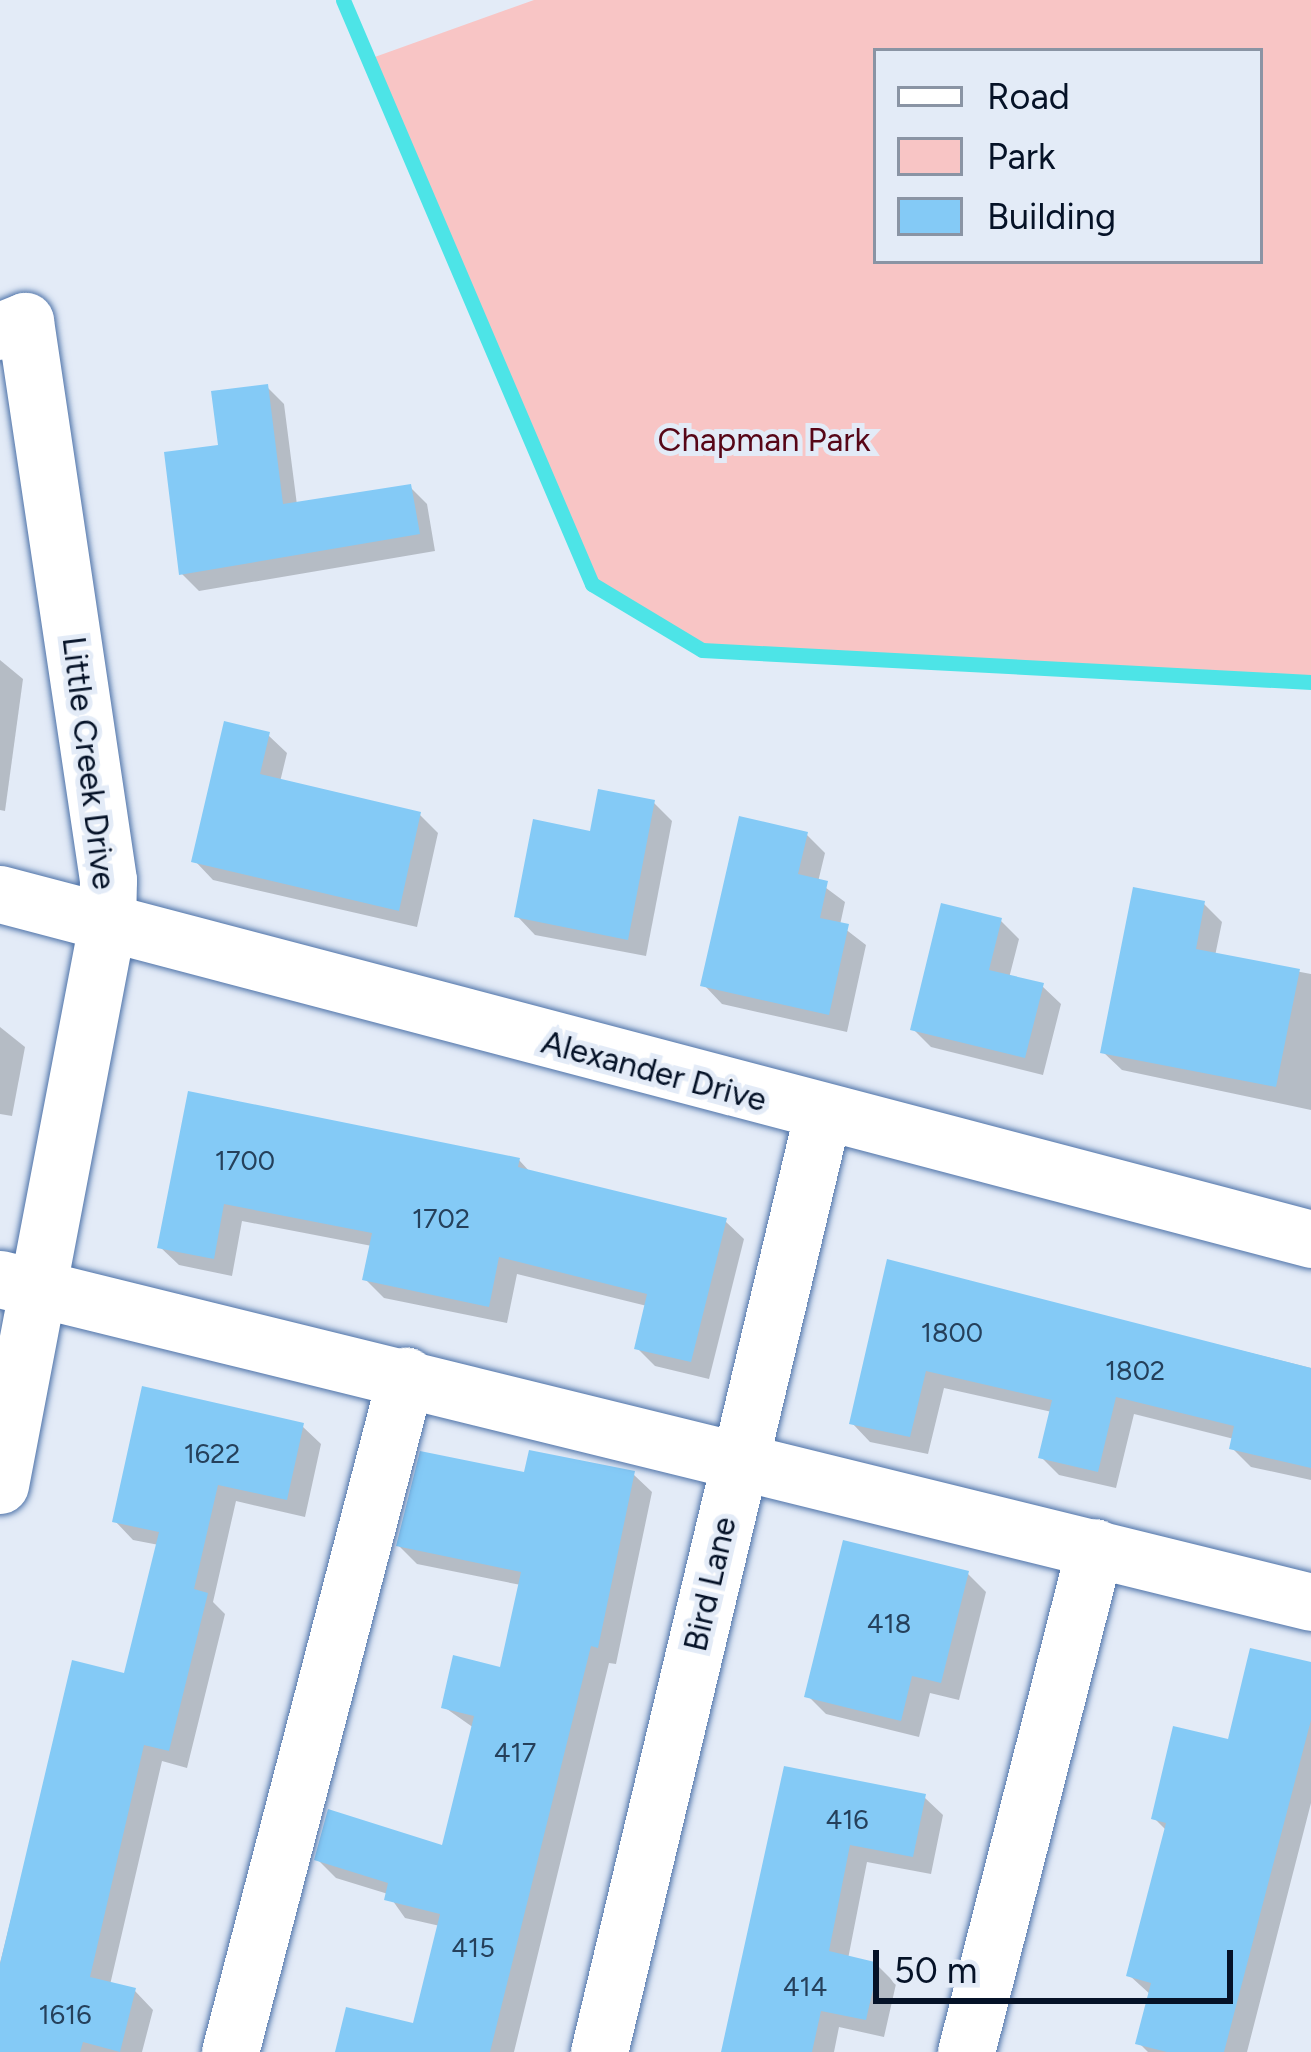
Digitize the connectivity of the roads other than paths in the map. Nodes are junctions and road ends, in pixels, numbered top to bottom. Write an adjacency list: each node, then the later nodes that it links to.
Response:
1 (13, 327): 3 (street, Little Creek Drive)
2 (0, 894): 3 (street, Alexander Drive)
3 (107, 924): 4 (street, Alexander Drive); 6 (street, Little Creek Drive)
4 (822, 1116): 5 (street, Alexander Drive); 8 (street, Bird Lane)
5 (1311, 1239)
6 (19, 1283): 7 (street); 9 (street, Little Creek Drive)
7 (406, 1376): 8 (street); 12 (street)
8 (741, 1456): 10 (street); 13 (street, Bird Lane)
9 (0, 1485)
10 (1095, 1547): 11 (street); 14 (street)
11 (1311, 1602)
12 (230, 2052)
13 (599, 2052)
14 (966, 2052)

